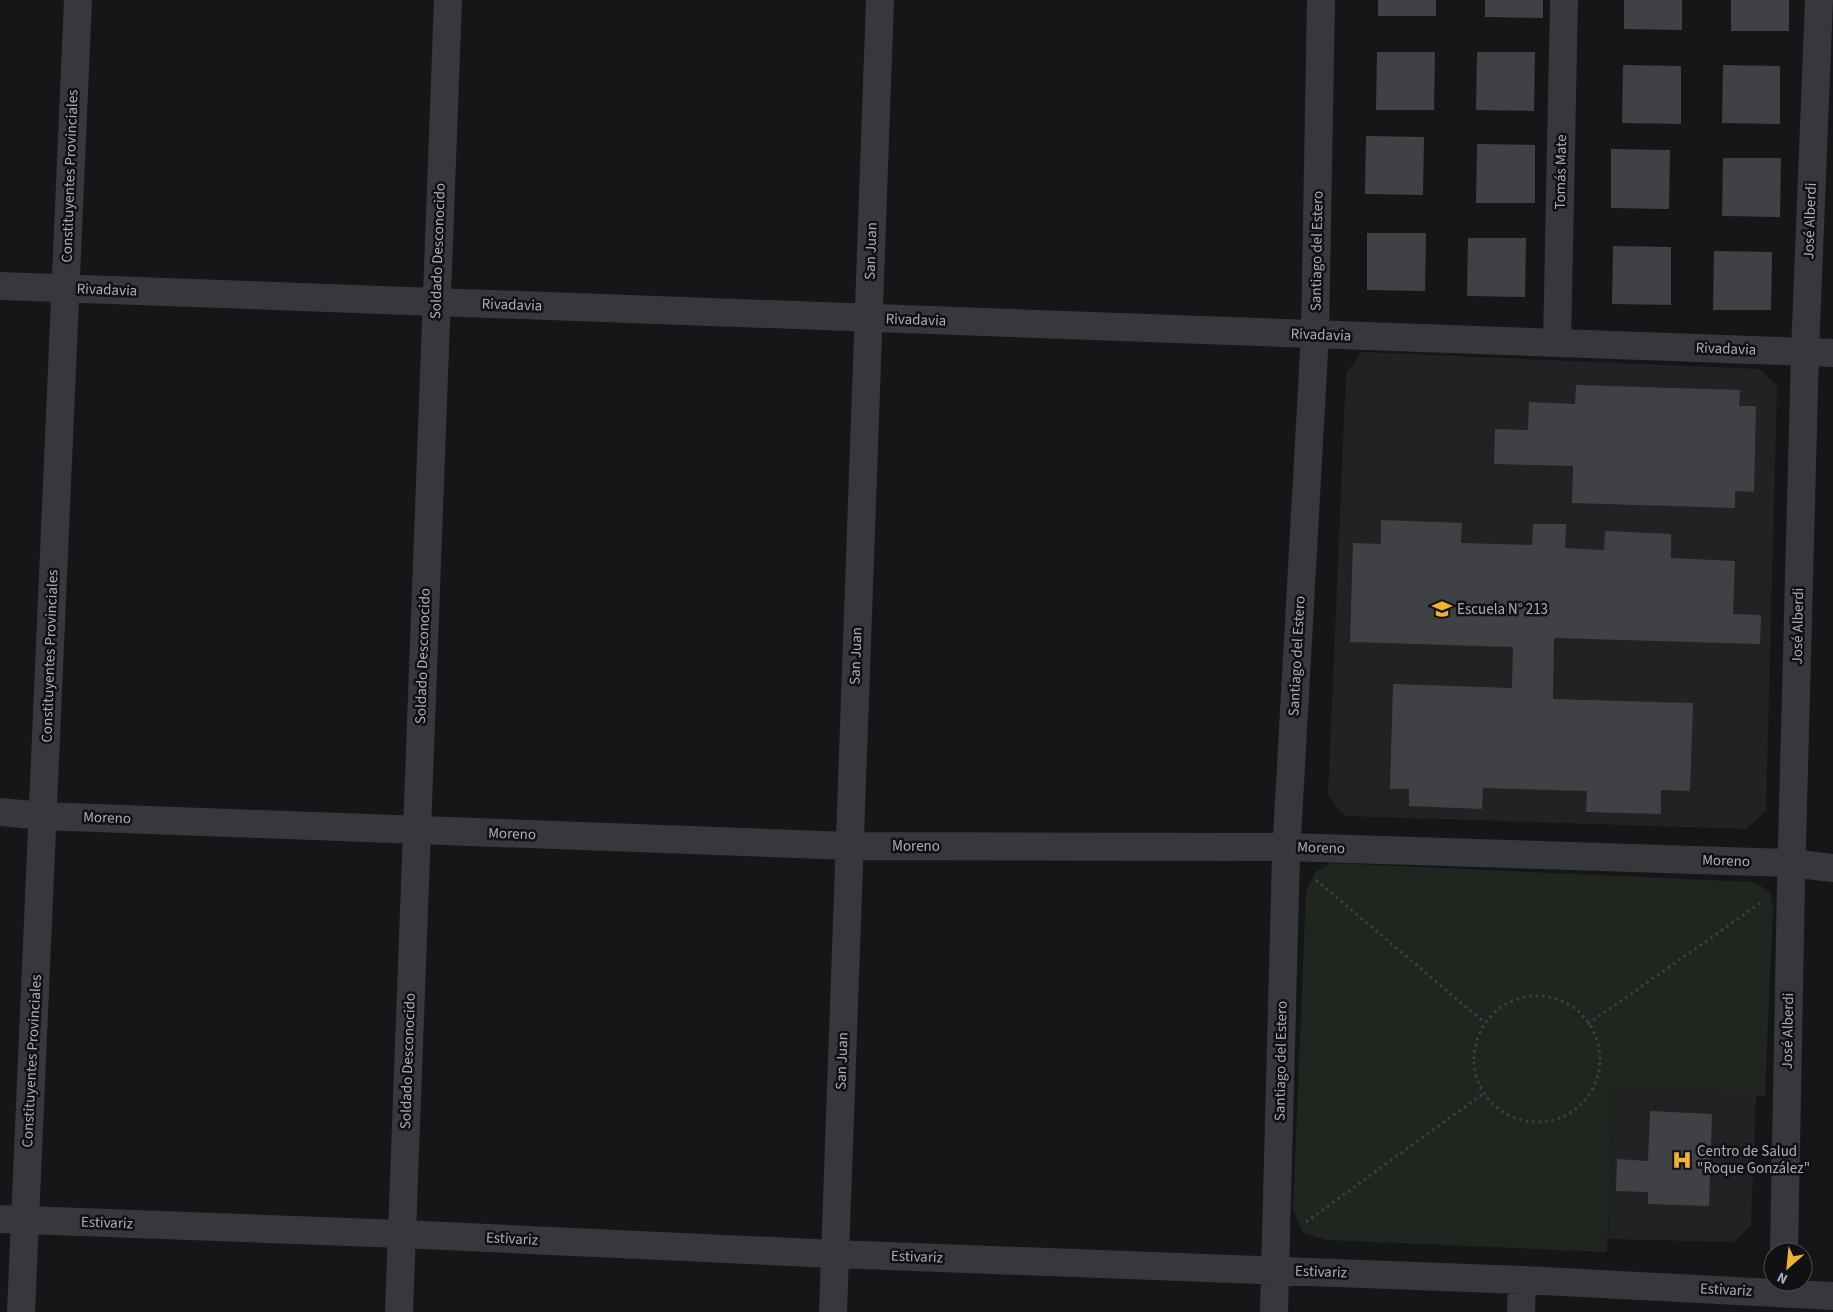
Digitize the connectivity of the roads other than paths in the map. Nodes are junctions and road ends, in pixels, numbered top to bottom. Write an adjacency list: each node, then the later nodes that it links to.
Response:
1 (78, 0): 8 (street, Constituyentes Provinciales)
2 (448, 0): 9 (street, Soldado Desconocido)
3 (880, 0): 10 (street, San Juan)
4 (1321, 0): 11 (street, Santiago del Estero)
5 (1564, 0): 12 (street, Tomás Mate)
6 (1819, 0): 13 (street, José Alberdi)
7 (0, 286): 8 (street, Rivadavia)
8 (66, 288): 9 (street, Rivadavia); 16 (street, Constituyentes Provinciales)
9 (436, 302): 10 (street, Rivadavia); 17 (street, Soldado Desconocido)
10 (868, 318): 11 (street, Rivadavia); 18 (street, San Juan)
11 (1315, 335): 12 (street, Rivadavia); 19 (street, Santiago del Estero)
12 (1557, 343): 13 (street, Rivadavia)
13 (1805, 352): 14 (street, Rivadavia); 21 (street, José Alberdi)
14 (1833, 353)
15 (0, 812): 16 (street, Moreno)
16 (43, 816): 17 (street, Moreno); 22 (street, Constituyentes Provinciales)
17 (417, 830): 18 (street, Moreno); 23 (street, Soldado Desconocido)
18 (849, 846): 19 (street, Moreno); 25 (street, San Juan)
19 (1287, 851): 21 (street, Moreno); 26 (street, Santiago del Estero)
20 (1833, 868): 21 (street, Moreno)
21 (1791, 873): 24 (street, José Alberdi)
22 (12, 1220): 23 (street, Estivariz); 30 (street, Constituyentes Provinciales)
23 (402, 1234): 25 (street, Estivariz); 31 (street, Soldado Desconocido)
24 (1784, 1242)
25 (835, 1254): 26 (street, Estivariz); 32 (street, San Juan)
26 (1276, 1270): 27 (street, Estivariz); 33 (street, Santiago del Estero)
27 (1522, 1280): 28 (street, Estivariz); 34 (street)
28 (1782, 1296): 29 (street, Estivariz)
29 (1833, 1296)
30 (21, 1312)
31 (399, 1312)
32 (833, 1312)
33 (1274, 1312)
34 (1521, 1312)

